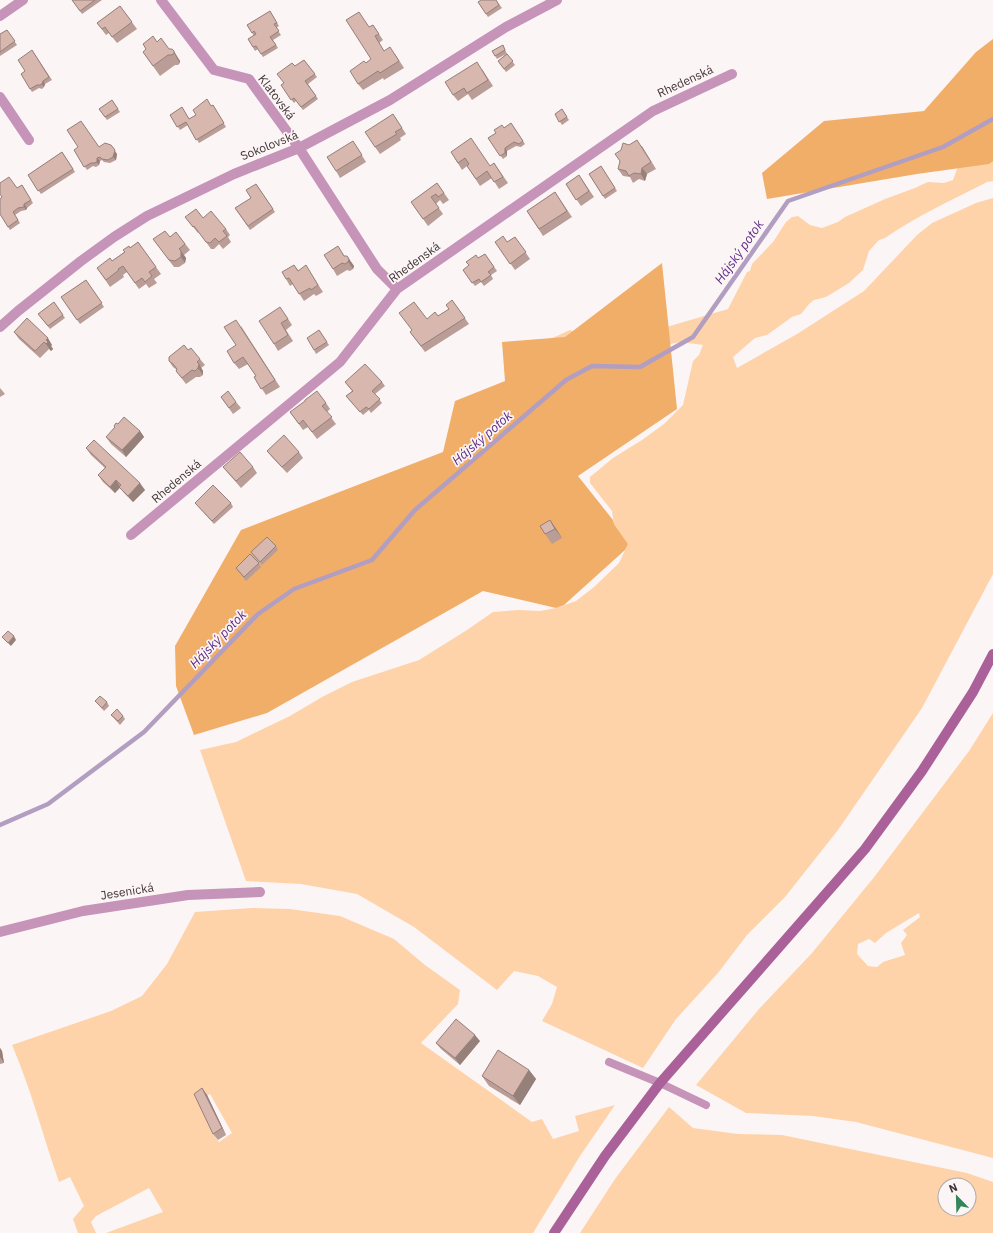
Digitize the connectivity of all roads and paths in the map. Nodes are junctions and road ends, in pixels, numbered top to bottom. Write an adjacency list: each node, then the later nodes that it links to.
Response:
1 (23, 0): 4 (street)
2 (161, 0): 8 (street, Klatovská)
3 (557, 0): 8 (street, Sokolovská)
4 (0, 16)
5 (732, 74): 9 (street, Rhedenská)
6 (0, 97): 7 (street)
7 (29, 140)
8 (298, 148): 9 (street, Klatovská); 10 (street, Sokolovská)
9 (397, 289): 11 (street, Rhedenská)
10 (0, 327)
11 (131, 536)
12 (993, 654): 16 (main road)
13 (260, 892): 14 (street, Jesenická)
14 (0, 932)
15 (609, 1062): 16 (lane)
16 (660, 1083): 17 (lane); 18 (main road)
17 (706, 1105)
18 (554, 1233)

